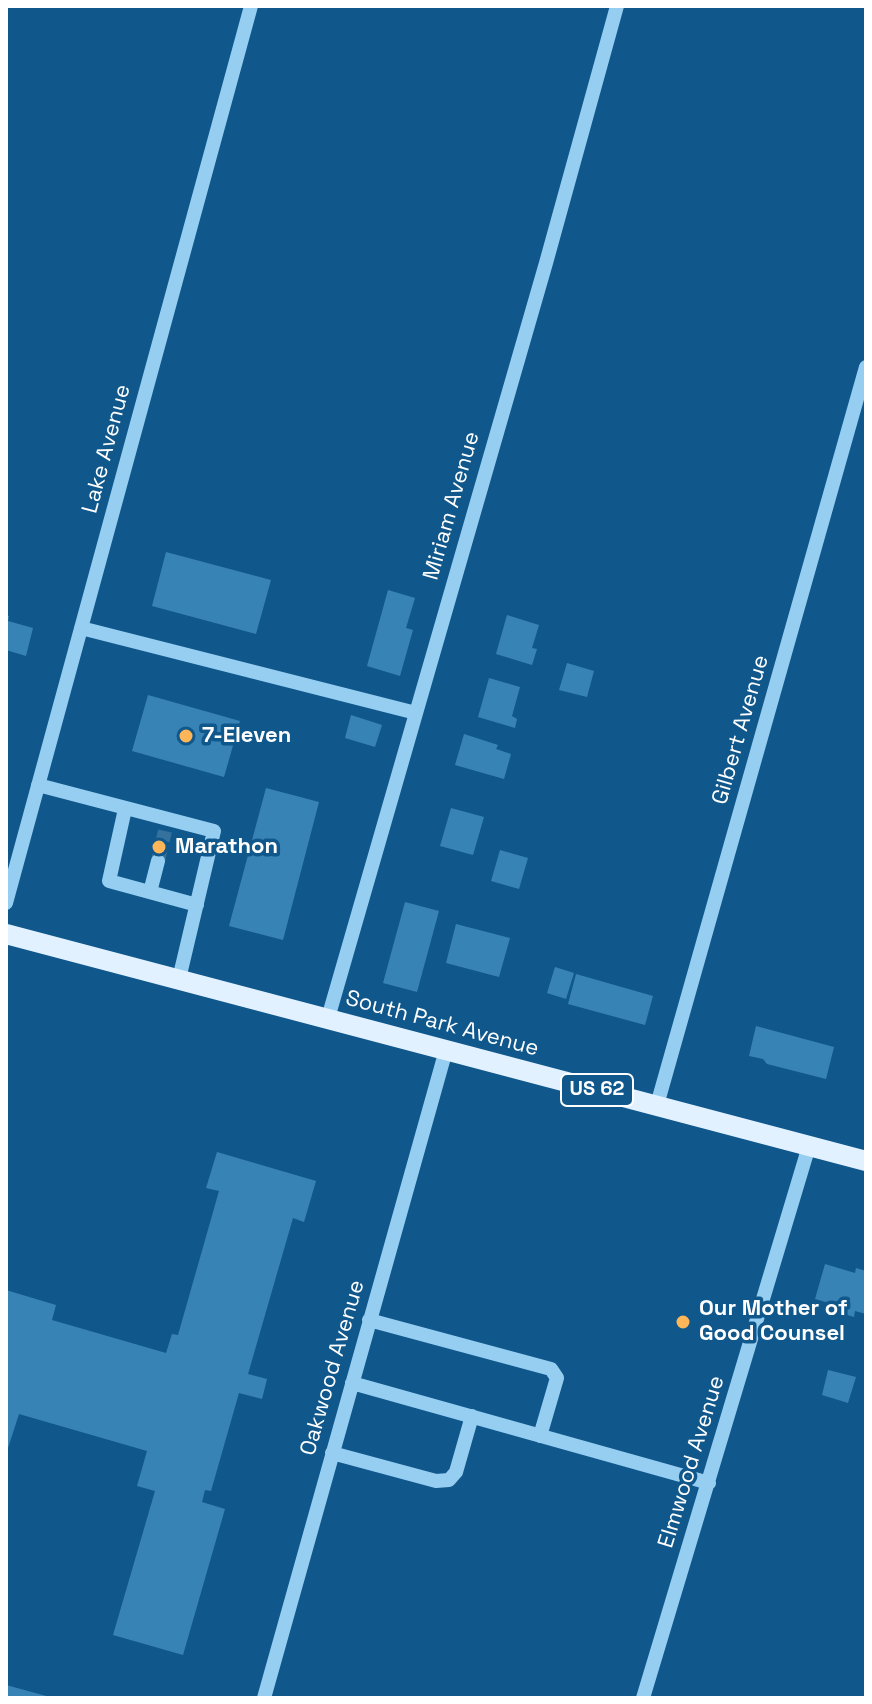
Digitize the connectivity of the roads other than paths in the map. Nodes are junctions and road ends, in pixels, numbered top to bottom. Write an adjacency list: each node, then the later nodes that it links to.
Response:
1 (251, 6): 4 (street, Lake Avenue)
2 (617, 6): 5 (street, Miriam Avenue)
3 (866, 367): 16 (street, Gilbert Avenue)
4 (81, 628): 5 (street); 6 (street, Lake Avenue)
5 (416, 713): 14 (street, Miriam Avenue)
6 (38, 785): 7 (street); 10 (street, Lake Avenue)
7 (125, 809): 9 (street); 11 (street)
8 (158, 861): 9 (street)
9 (150, 892): 11 (street)
10 (6, 903)
11 (197, 905): 13 (street)
12 (6, 934): 13 (main road, South Park Avenue / US 62)
13 (179, 979): 14 (main road, South Park Avenue / US 62)
14 (328, 1018): 15 (main road, South Park Avenue / US 62)
15 (446, 1050): 16 (main road, South Park Avenue / US 62); 19 (street, Oakwood Avenue)
16 (657, 1105): 17 (main road, South Park Avenue / US 62)
17 (809, 1146): 18 (main road, South Park Avenue / US 62); 24 (street, Elmwood Avenue)
18 (866, 1161)
19 (369, 1320): 20 (street, Oakwood Avenue); 22 (street)
20 (352, 1383): 21 (street); 23 (street, Oakwood Avenue)
21 (472, 1416): 22 (street); 23 (street)
22 (540, 1436): 24 (street)
23 (332, 1453): 25 (street, Oakwood Avenue)
24 (709, 1483): 26 (street, Elmwood Avenue)
25 (264, 1698)
26 (643, 1698)

